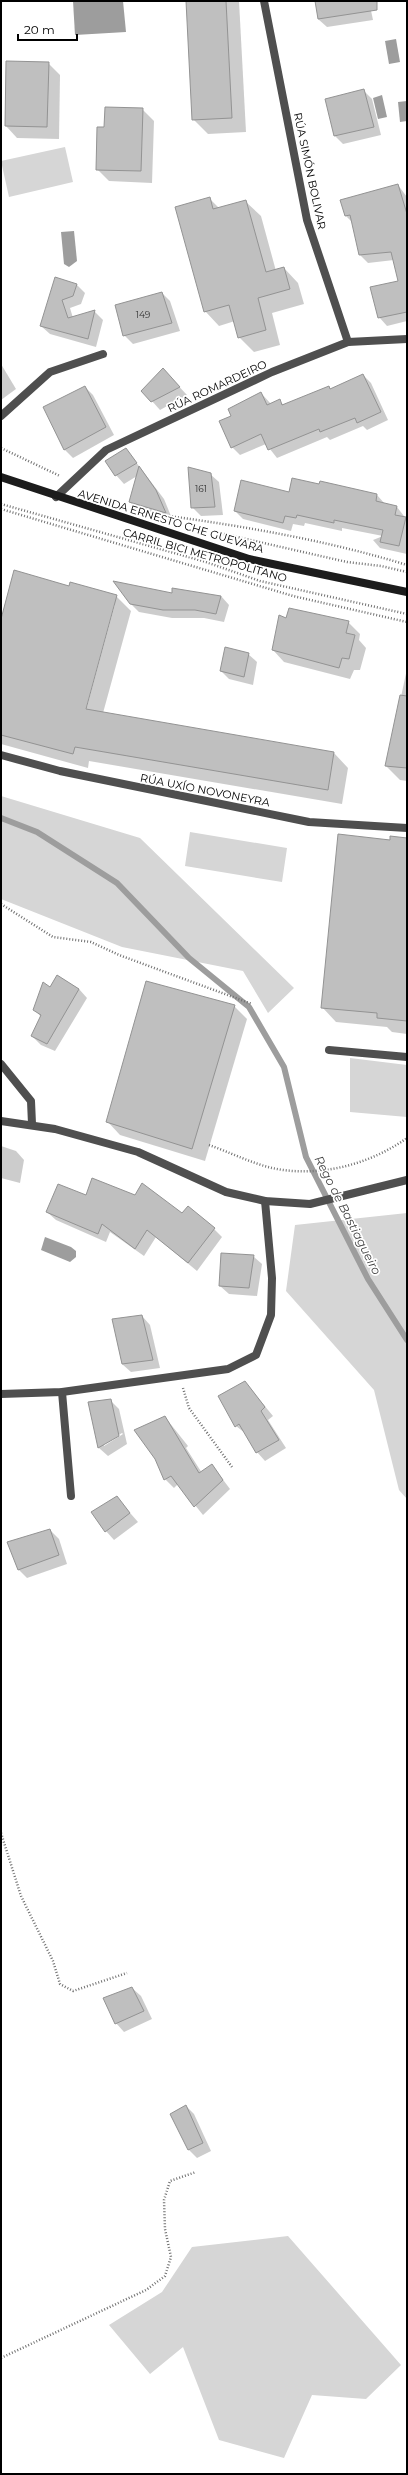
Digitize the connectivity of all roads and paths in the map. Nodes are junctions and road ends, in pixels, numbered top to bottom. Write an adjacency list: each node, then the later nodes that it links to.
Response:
1 (264, 1): 3 (street, RÚA SIMÓN BOLIVAR)
2 (407, 339): 3 (street, RÚA ROMARDEIRO)
3 (348, 342): 8 (street, RÚA ROMARDEIRO)
4 (103, 354): 5 (street)
5 (1, 416)
6 (1, 448): 8 (path)
7 (1, 477): 9 (main road, AVENIDA ERNESTO CHE GUEVARA)
8 (70, 483): 9 (street, RÚA ROMARDEIRO)
9 (56, 496): 16 (main road, AVENIDA ERNESTO CHE GUEVARA)
10 (1, 504): 17 (path, CARRIL BICI METROPOLITANO)
11 (1, 509): 18 (path)
12 (165, 516): 14 (path)
13 (217, 534): 15 (path)
14 (407, 565)
15 (407, 572)
16 (407, 592)
17 (407, 614)
18 (407, 622)
19 (1, 755): 20 (street, RÚA UXÍO NOVONEYRA)
20 (407, 828)
21 (1, 904): 22 (path)
22 (252, 1004)
23 (329, 1050): 24 (street)
24 (407, 1057)
25 (1, 1064): 27 (street)
26 (1, 1121): 27 (street)
27 (32, 1124): 31 (street)
28 (407, 1138): 29 (path)
29 (209, 1145)
30 (406, 1182): 31 (street)
31 (265, 1201): 32 (street)
32 (179, 1376): 33 (street); 35 (path)
33 (62, 1392): 34 (street); 36 (street)
34 (1, 1394)
35 (232, 1467)
36 (71, 1496)
37 (1, 1834): 38 (path)
38 (127, 1973)
39 (196, 2172): 40 (path)
40 (1, 2358)

